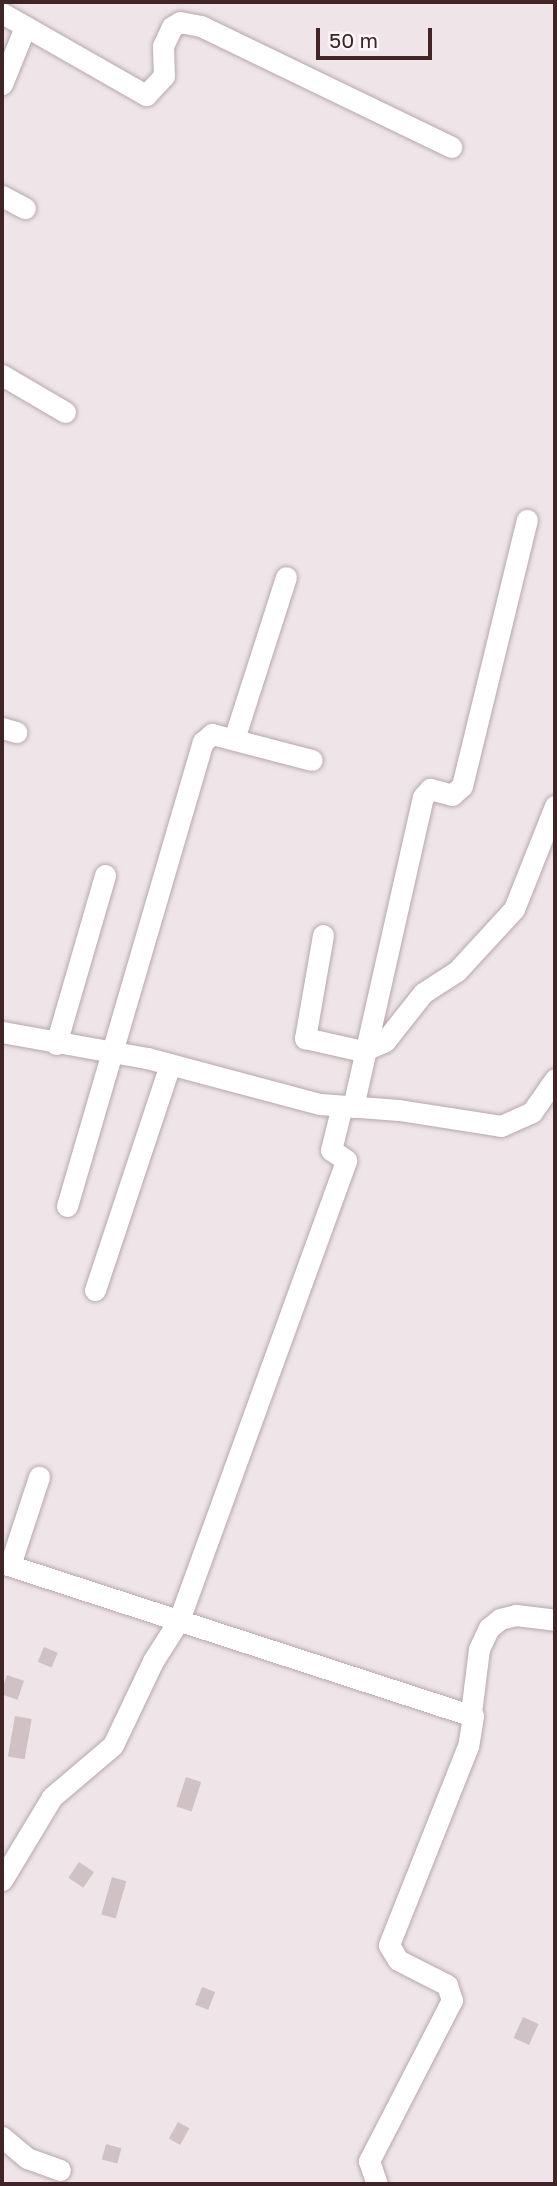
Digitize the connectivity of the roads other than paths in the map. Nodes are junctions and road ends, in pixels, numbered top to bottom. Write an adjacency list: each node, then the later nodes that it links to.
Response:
1 (2, 13): 2 (street)
2 (25, 27): 3 (street); 4 (street)
3 (2, 84)
4 (451, 147)
5 (2, 196): 6 (street)
6 (25, 208)
7 (2, 375): 8 (street)
8 (65, 412)
9 (527, 520): 18 (street)
10 (286, 577): 11 (street)
11 (234, 739): 12 (street); 19 (street)
12 (312, 760)
13 (555, 806): 18 (street)
14 (105, 875): 17 (street)
15 (323, 935): 18 (street)
16 (2, 1032): 17 (street)
17 (56, 1044): 19 (street)
18 (362, 1051): 22 (street)
19 (114, 1055): 20 (street); 23 (street)
20 (170, 1064): 22 (street); 24 (street)
21 (555, 1079): 22 (street)
22 (347, 1106): 28 (street)
23 (67, 1206)
24 (95, 1290)
25 (39, 1477): 26 (street)
26 (6, 1564): 28 (street)
27 (555, 1619): 29 (street)
28 (179, 1620): 29 (street); 30 (street)
29 (471, 1713): 33 (street)
30 (2, 1880)
31 (2, 2137): 32 (street)
32 (60, 2170)
33 (377, 2184)

